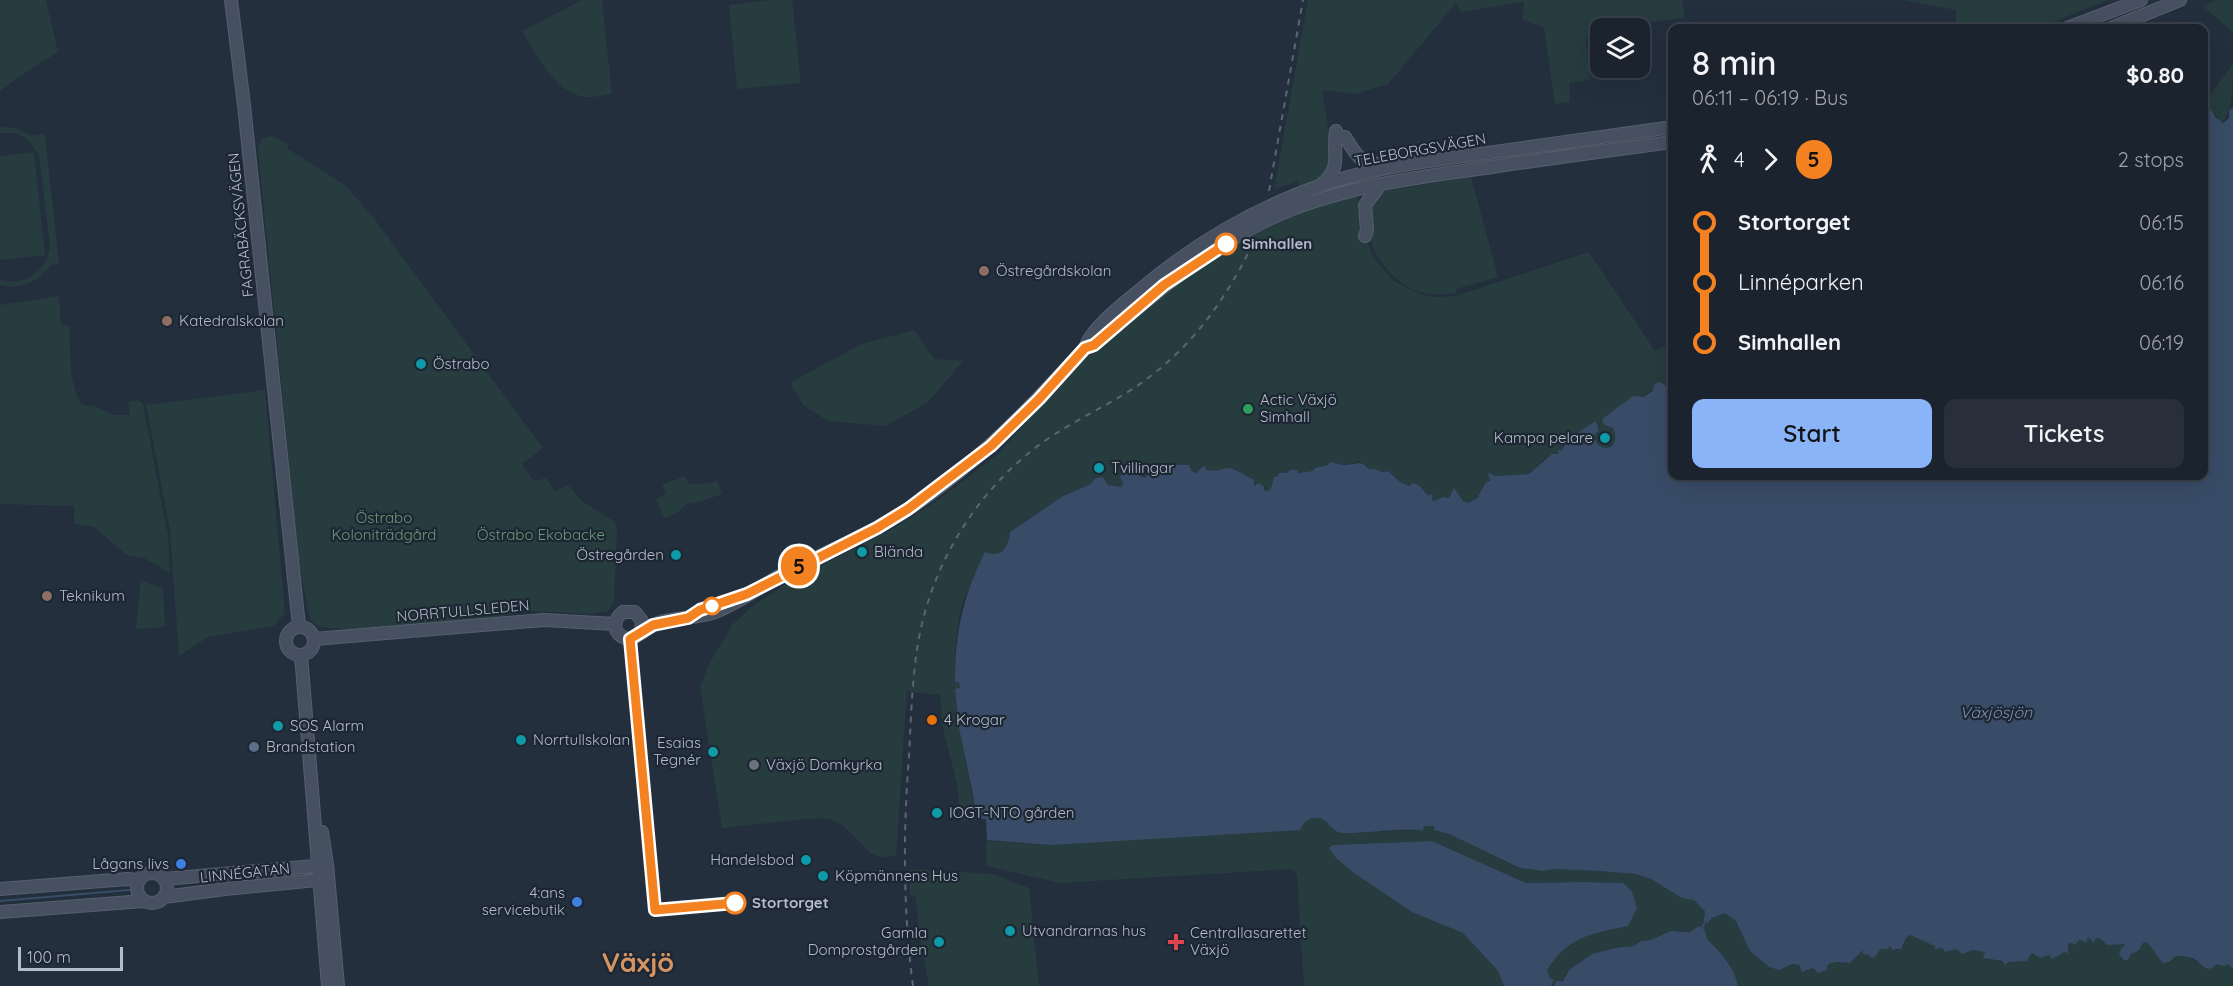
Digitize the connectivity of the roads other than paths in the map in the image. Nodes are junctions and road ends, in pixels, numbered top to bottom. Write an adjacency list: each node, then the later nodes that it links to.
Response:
1 (231, 0): 16 (main road, FAGRABÄCKSVÄGEN)
2 (2141, 0): 4 (main road)
3 (2180, 0): 5 (main road)
4 (2078, 24)
5 (2120, 24)
6 (1668, 128): 8 (main road, TELEBORGSVÄGEN)
7 (1668, 143): 9 (main road, TELEBORGSVÄGEN)
8 (1411, 163): 10 (main road, TELEBORGSVÄGEN); 10 (main road)
9 (1380, 185): 11 (main road); 12 (main road, TELEBORGSVÄGEN)
10 (1320, 186): 12 (main road, TELEBORGSVÄGEN)
11 (1365, 236)
12 (1085, 348): 14 (main road, TELEBORGSVÄGEN)
13 (640, 616): 14 (main road, TELEBORGSVÄGEN); 15 (main road); 17 (main road)
14 (662, 622): 17 (main road, TELEBORGSVÄGEN)
15 (615, 624): 17 (main road); 18 (main road, NORRTULLSLEDEN)
16 (299, 626): 18 (main road); 19 (main road)
17 (641, 632)
18 (314, 639): 19 (main road)
19 (301, 655): 20 (main road)
20 (323, 865): 21 (main road, LINNÉGATAN); 23 (main road)
21 (164, 879): 22 (main road); 25 (main road)
22 (139, 880): 24 (main road); 26 (main road)
23 (324, 880): 25 (main road, LINNÉGATAN); 28 (main road); 29 (main road)
24 (0, 889)
25 (164, 897): 26 (main road)
26 (144, 901): 27 (main road)
27 (0, 912)
28 (328, 986)
29 (338, 986)

